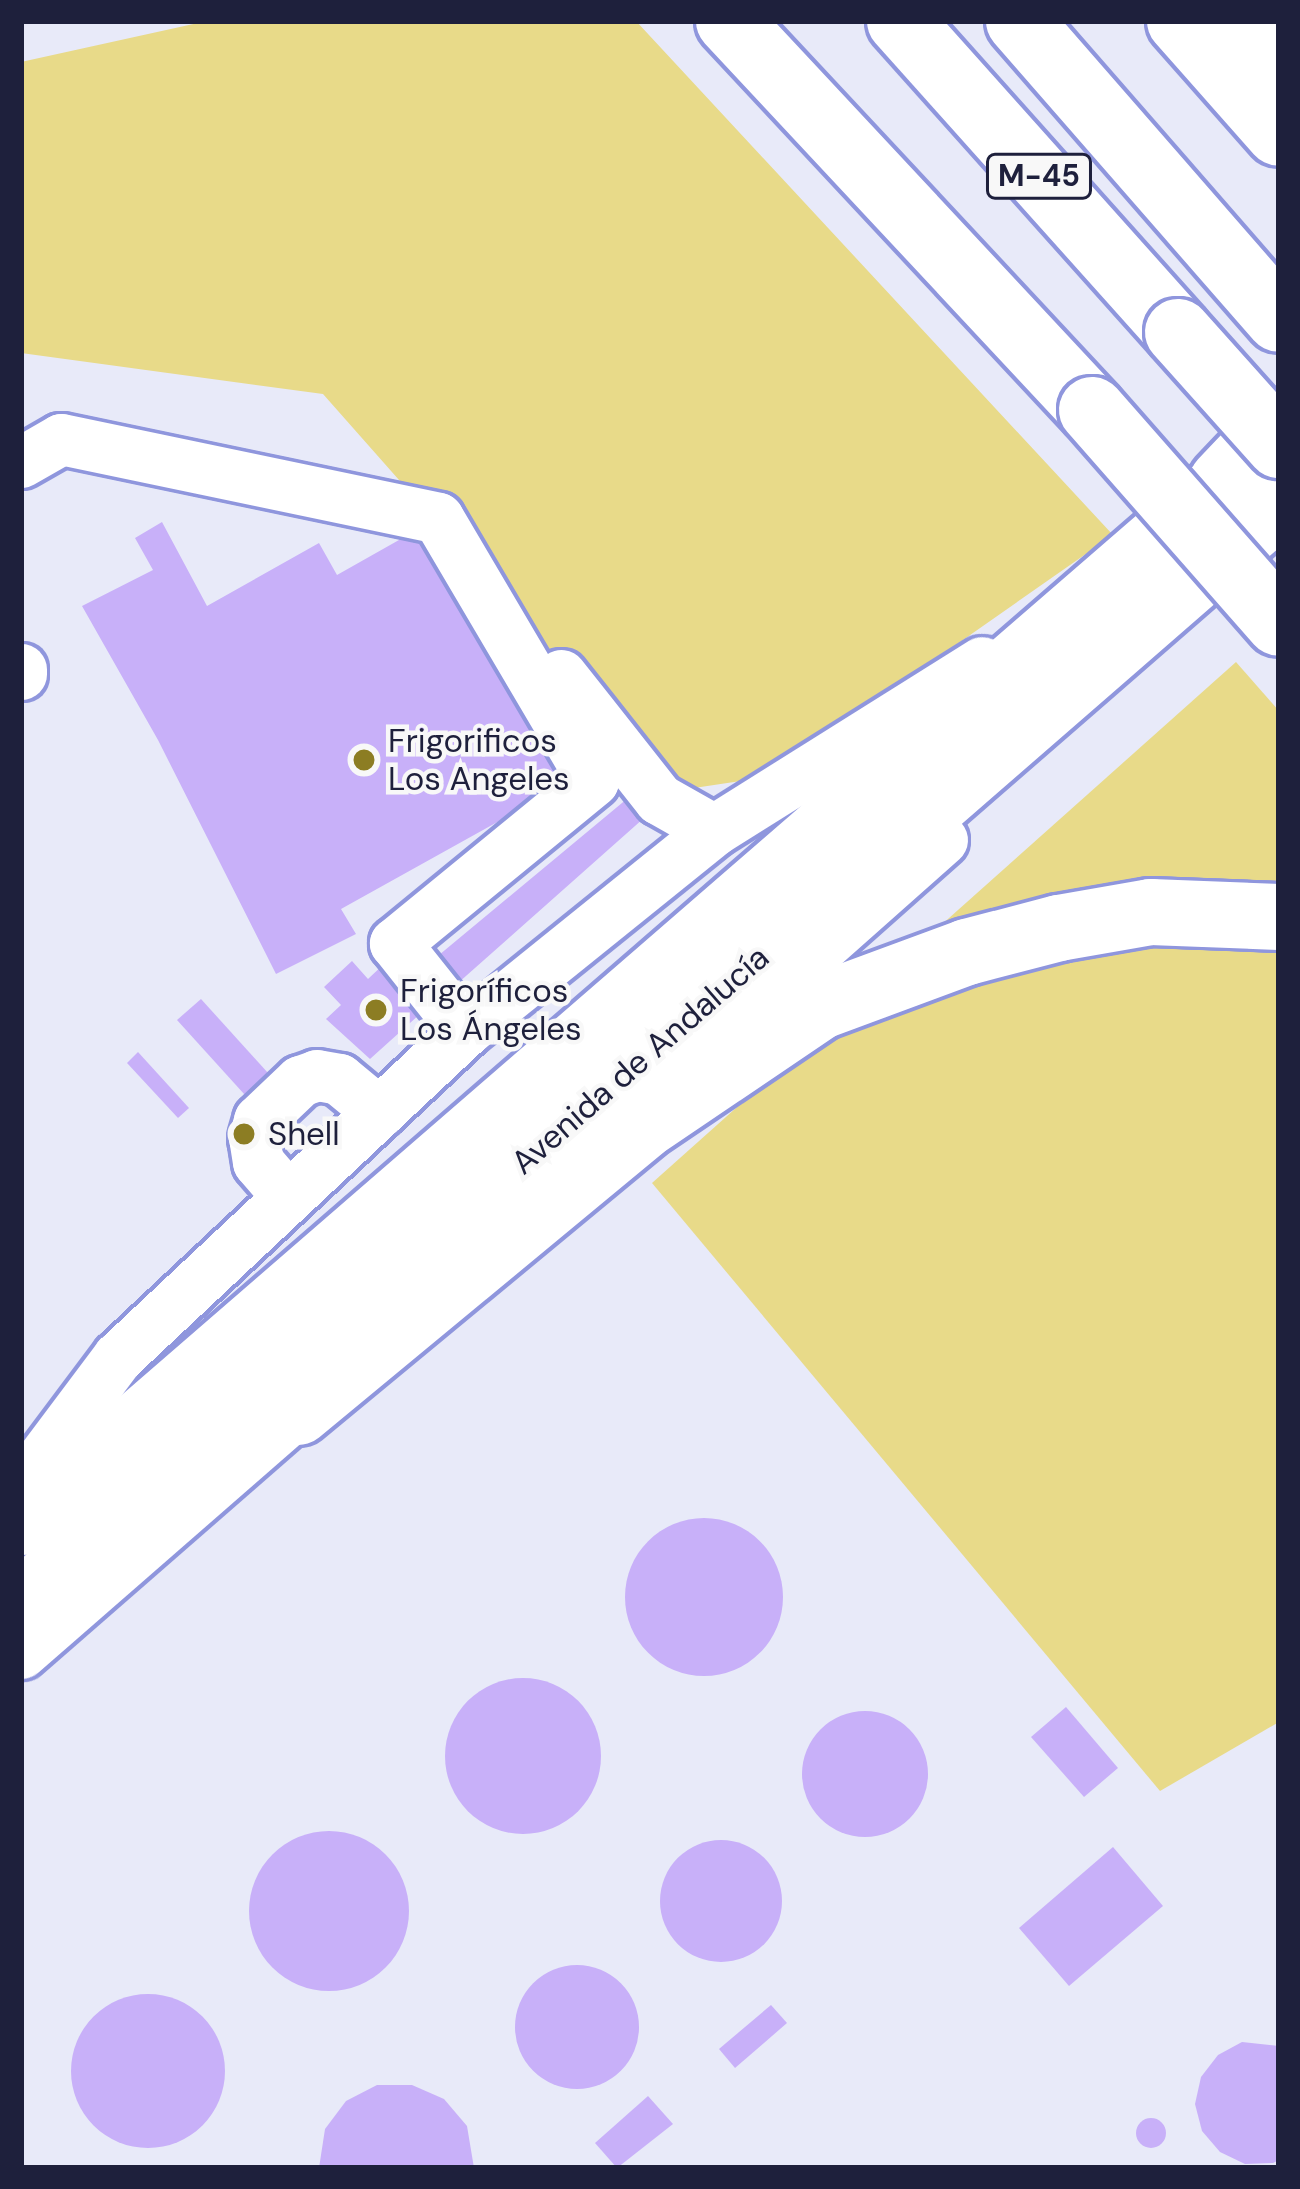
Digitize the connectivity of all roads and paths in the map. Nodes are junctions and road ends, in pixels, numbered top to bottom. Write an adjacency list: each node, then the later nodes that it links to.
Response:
1 (729, 21): 15 (highway, bridge)
2 (900, 21): 10 (highway, M-45, bridge)
3 (1019, 21): 8 (highway, M-45)
4 (1180, 21): 7 (highway)
5 (1258, 21): 6 (highway)
6 (1279, 70)
7 (1279, 133)
8 (1260, 298)
9 (1279, 422): 12 (highway)
10 (1279, 441): 12 (highway)
11 (21, 462): 13 (street)
12 (1260, 512): 14 (main road, Avenida de Andalucía); 21 (street, Avenida de Andalucía); 24 (main road, Avenida de Andalucía)
13 (438, 518): 16 (street); 18 (street)
14 (1108, 580): 16 (street); 23 (main road, Avenida de Andalucía)
15 (1279, 623)
16 (714, 830): 18 (street)
17 (1279, 917): 21 (highway)
18 (465, 1031): 19 (street)
19 (379, 1112): 20 (street); 20 (street)
20 (288, 1197): 22 (street)
21 (298, 1412): 25 (street, Avenida de Andalucía)
22 (21, 1486)
23 (21, 1522)
24 (21, 1600)
25 (21, 1652)

